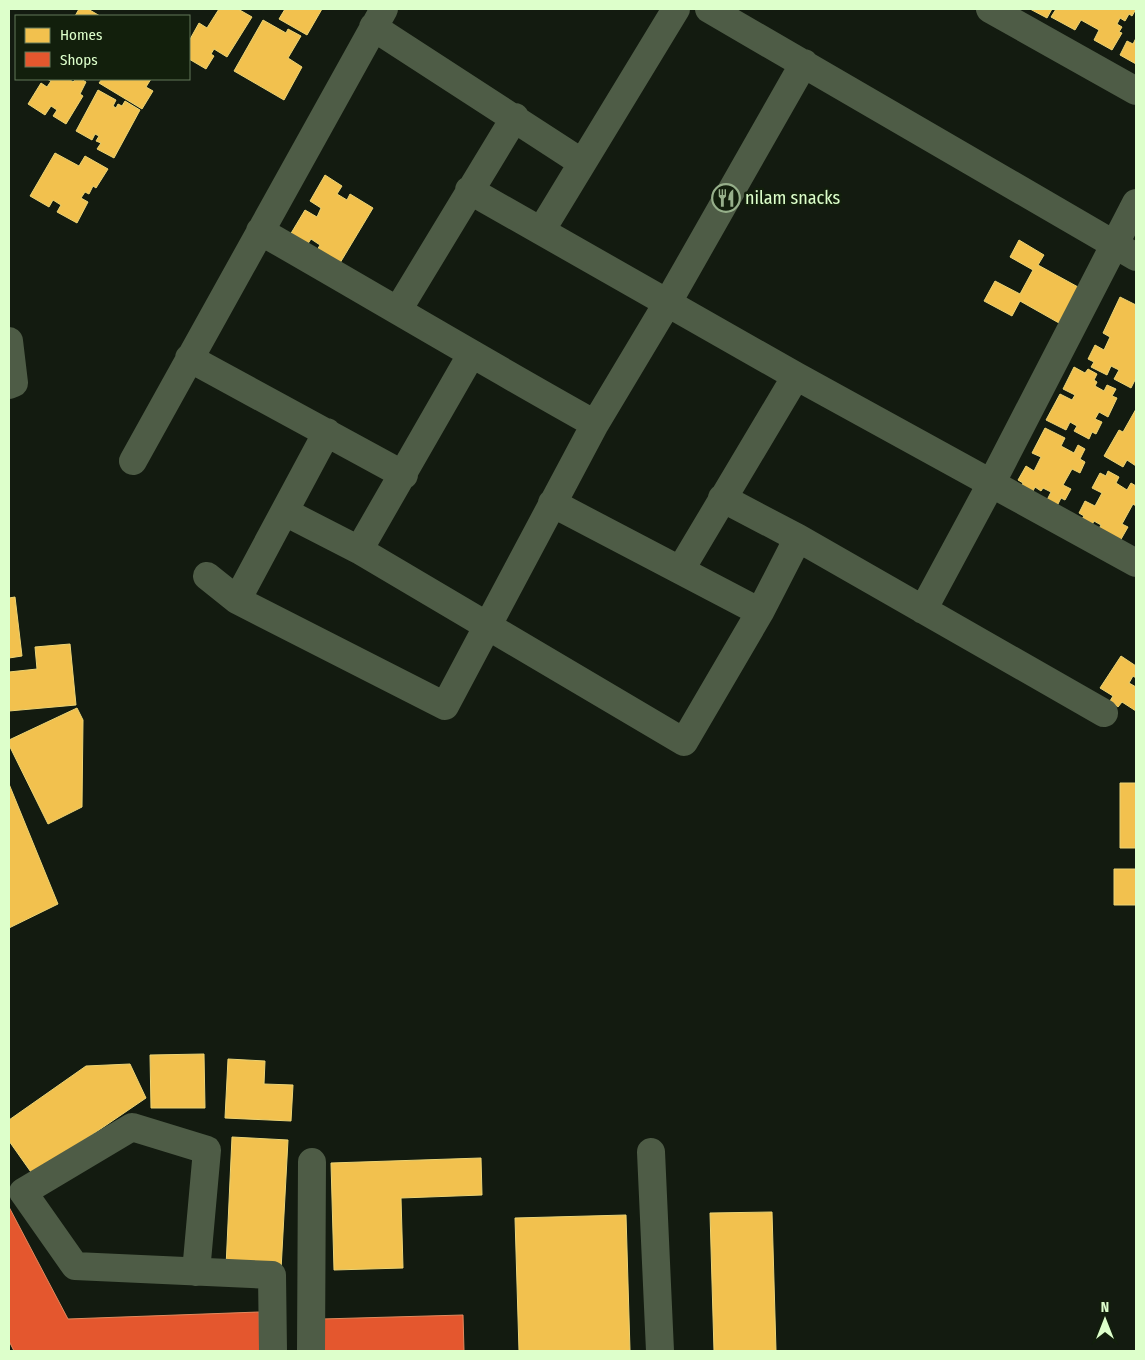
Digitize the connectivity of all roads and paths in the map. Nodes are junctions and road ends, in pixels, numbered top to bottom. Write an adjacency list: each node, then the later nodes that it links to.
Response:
1 (676, 9): 8 (street)
2 (709, 9): 5 (street)
3 (990, 9): 6 (street)
4 (379, 18): 7 (street); 11 (street)
5 (804, 63): 13 (street); 14 (street)
6 (1136, 91)
7 (515, 117): 8 (street); 9 (street)
8 (581, 162): 12 (street)
9 (469, 190): 12 (street); 15 (street)
10 (1136, 204): 13 (street)
11 (260, 231): 15 (street); 18 (street)
12 (541, 231): 14 (street)
13 (1126, 251): 25 (street)
14 (668, 302): 19 (street); 21 (street)
15 (398, 310): 17 (street)
16 (9, 341): 20 (street)
17 (471, 355): 21 (street); 24 (street)
18 (189, 358): 22 (street); 23 (street)
19 (796, 376): 25 (street); 26 (street)
20 (9, 385)
21 (595, 424): 27 (street)
22 (327, 432): 24 (street); 28 (street)
23 (133, 461)
24 (404, 475): 30 (street)
25 (992, 482): 31 (street); 35 (street)
26 (722, 498): 29 (street); 32 (street)
27 (552, 503): 32 (street); 37 (street)
28 (285, 512): 30 (street); 34 (street)
29 (798, 538): 35 (street); 36 (street)
30 (359, 550): 37 (street)
31 (1134, 556)
32 (681, 569): 36 (street)
33 (207, 576): 34 (street)
34 (237, 600): 37 (street)
35 (923, 610): 38 (street)
36 (760, 612): 37 (street)
37 (487, 626)
38 (1104, 713)
39 (651, 1152): 44 (street)
40 (312, 1162): 43 (street)
41 (196, 1272): 41 (street); 42 (street)
42 (274, 1351)
43 (311, 1351)
44 (660, 1351)

